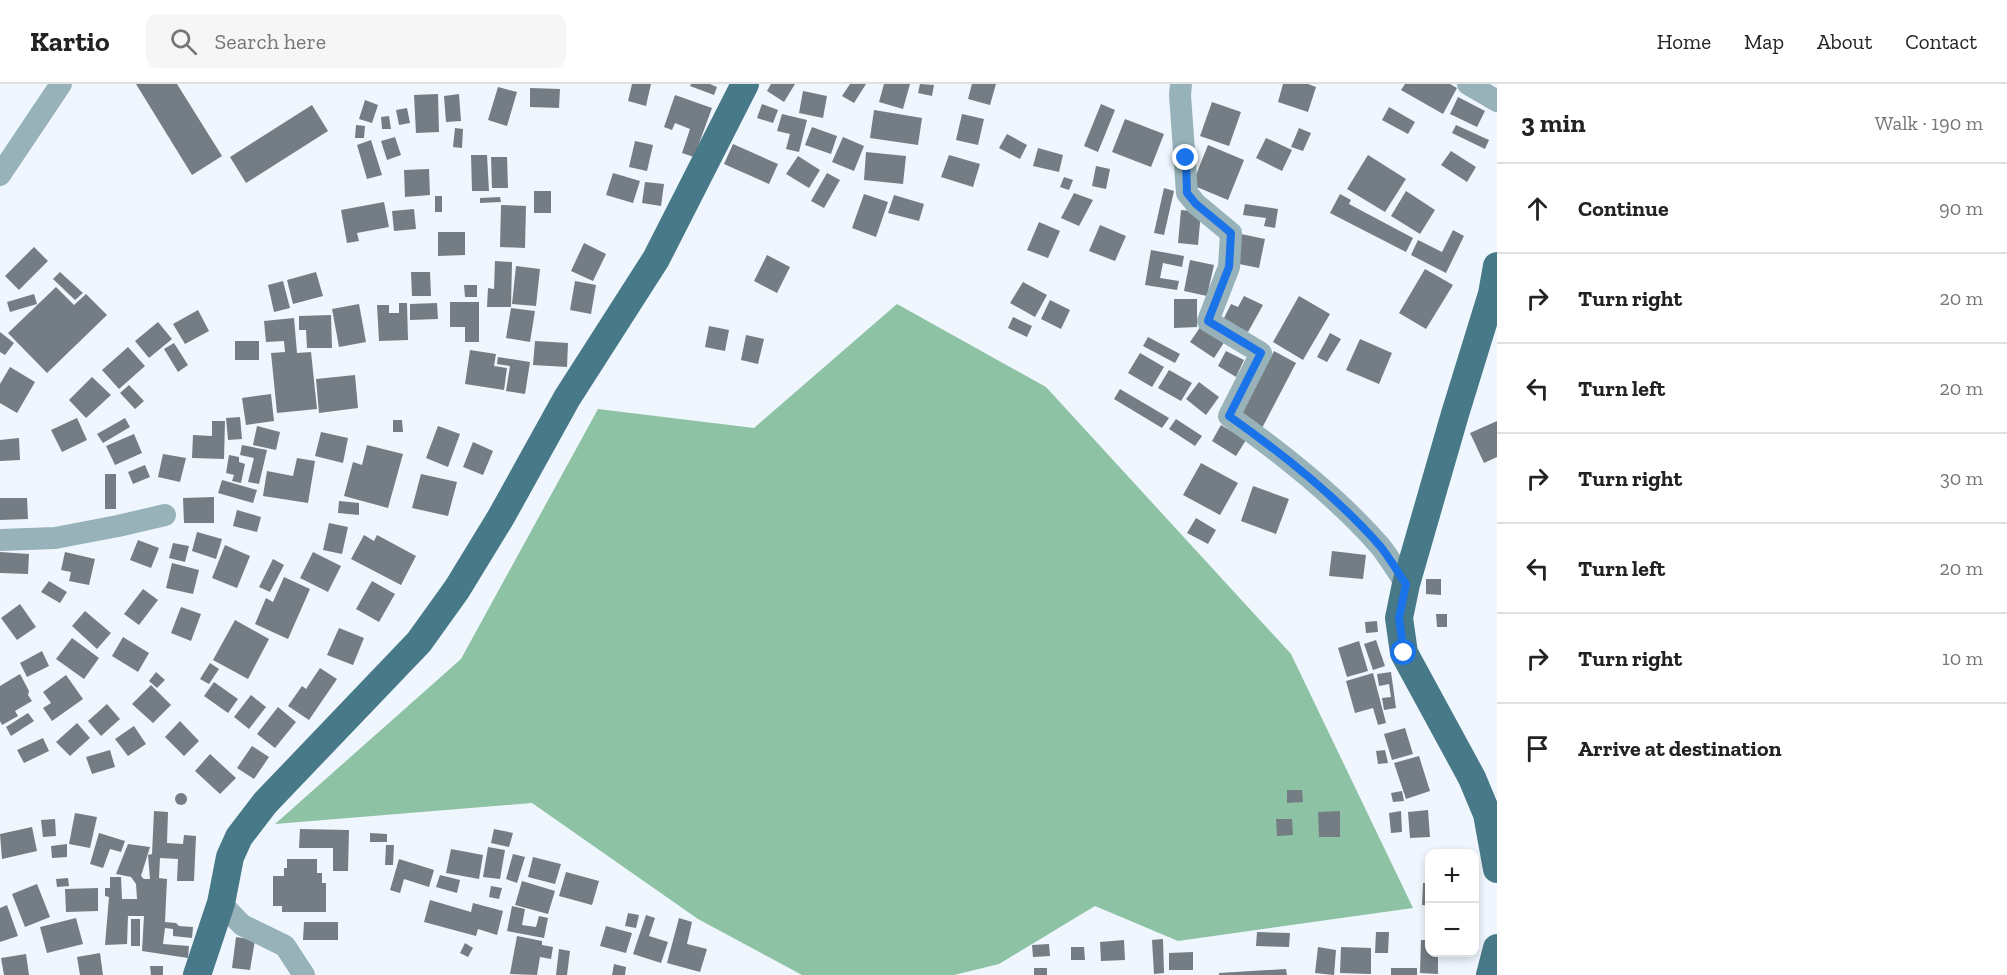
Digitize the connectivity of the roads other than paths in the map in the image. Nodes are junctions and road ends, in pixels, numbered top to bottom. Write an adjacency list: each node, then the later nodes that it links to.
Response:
1 (61, 84): 6 (street)
2 (745, 84): 12 (main road)
3 (1181, 84): 10 (street)
4 (1468, 84): 5 (street)
5 (1497, 101)
6 (0, 175)
7 (1497, 267): 10 (main road)
8 (165, 515): 9 (street)
9 (0, 540)
10 (1406, 584): 11 (main road)
11 (1497, 869)
12 (221, 903): 14 (main road); 15 (street)
13 (1497, 948): 16 (main road)
14 (197, 975)
15 (304, 975)
16 (1490, 975)

